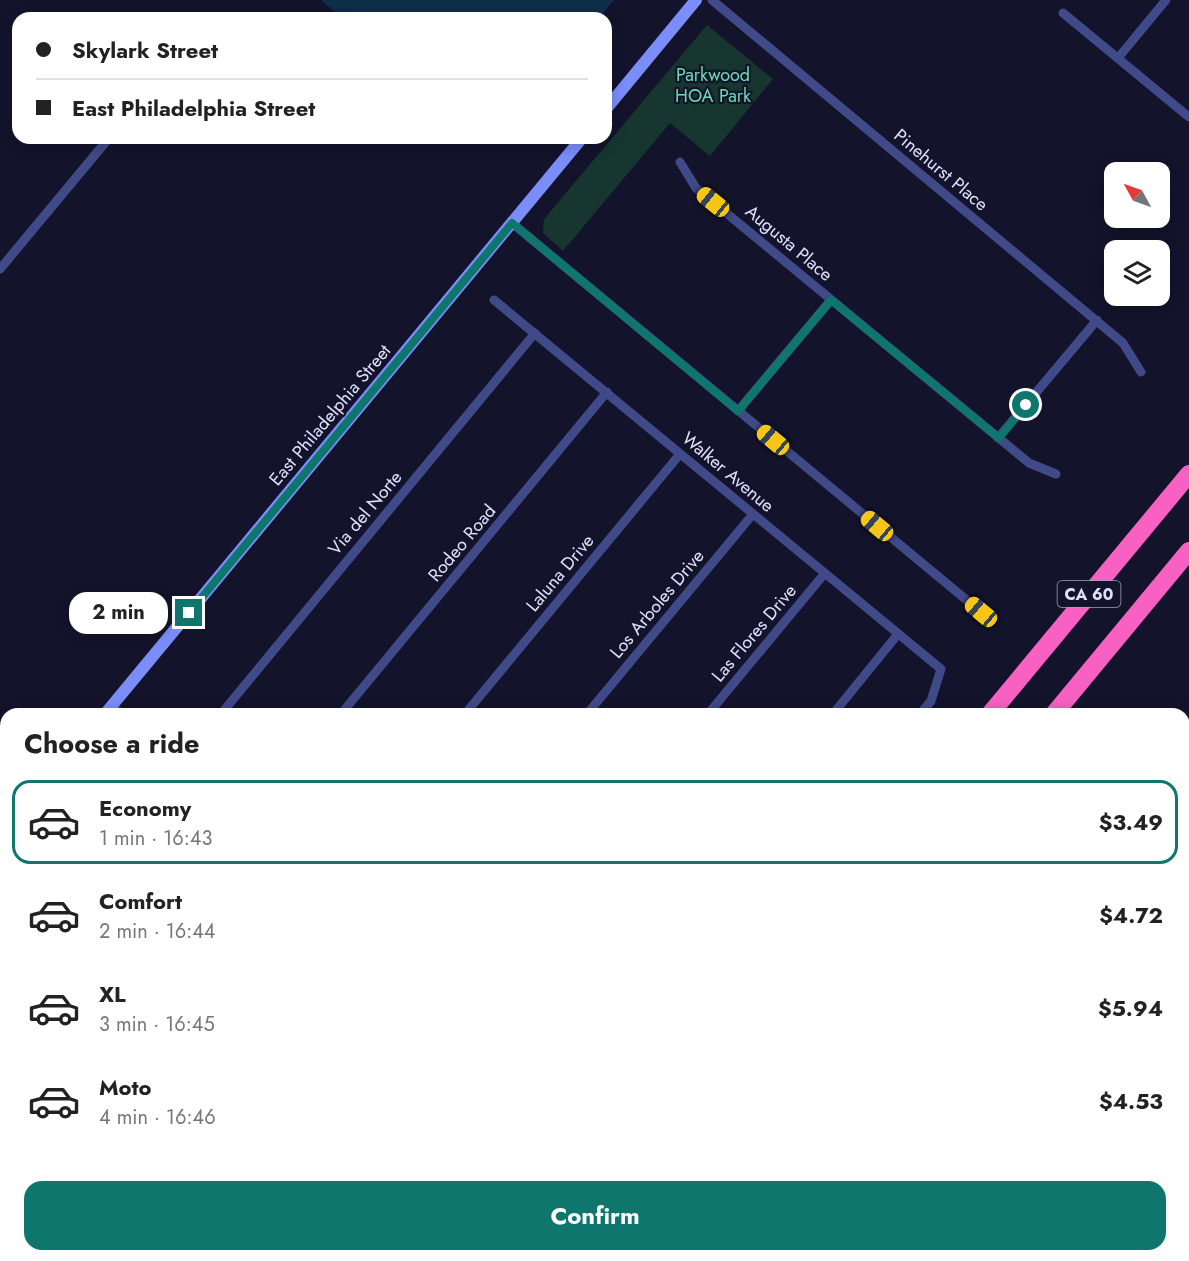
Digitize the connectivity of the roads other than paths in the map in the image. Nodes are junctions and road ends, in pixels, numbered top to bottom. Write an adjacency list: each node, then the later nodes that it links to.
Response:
1 (696, 0): 6 (street)
2 (712, 0): 15 (street, Pinehurst Place)
3 (1166, 0): 5 (street)
4 (1063, 13): 5 (street)
5 (1118, 58): 7 (street)
6 (612, 102)
7 (1189, 117)
8 (104, 144): 12 (street)
9 (577, 144): 11 (street, East Philadelphia Street)
10 (680, 162): 14 (street, Augusta Place)
11 (512, 223): 19 (street); 29 (street, East Philadelphia Street)
12 (0, 269)
13 (494, 300): 16 (street, Walker Avenue)
14 (831, 300): 19 (street); 20 (street, Augusta Place)
15 (1096, 320): 17 (street, Pinehurst Place); 20 (street)
16 (535, 333): 18 (street, Walker Avenue); 30 (street, Via del Norte)
17 (1141, 372)
18 (607, 392): 21 (street, Walker Avenue); 31 (street, Rodeo Road)
19 (738, 411): 27 (street)
20 (999, 438): 22 (street, Augusta Place)
21 (680, 453): 24 (street, Walker Avenue); 32 (street, Laluna Drive)
22 (1056, 474)
23 (1189, 474): 37 (highway, CA 60)
24 (753, 514): 26 (street, Walker Avenue); 33 (street, Los Arboles Drive)
25 (1189, 550): 38 (highway, CA 60)
26 (825, 573): 28 (street, Walker Avenue); 34 (street, Las Flores Drive)
27 (981, 612)
28 (898, 633): 35 (street); 36 (street, Walker Avenue)
29 (112, 708)
30 (226, 708)
31 (346, 708)
32 (470, 708)
33 (592, 708)
34 (713, 708)
35 (838, 708)
36 (925, 708)
37 (995, 708)
38 (1059, 708)

